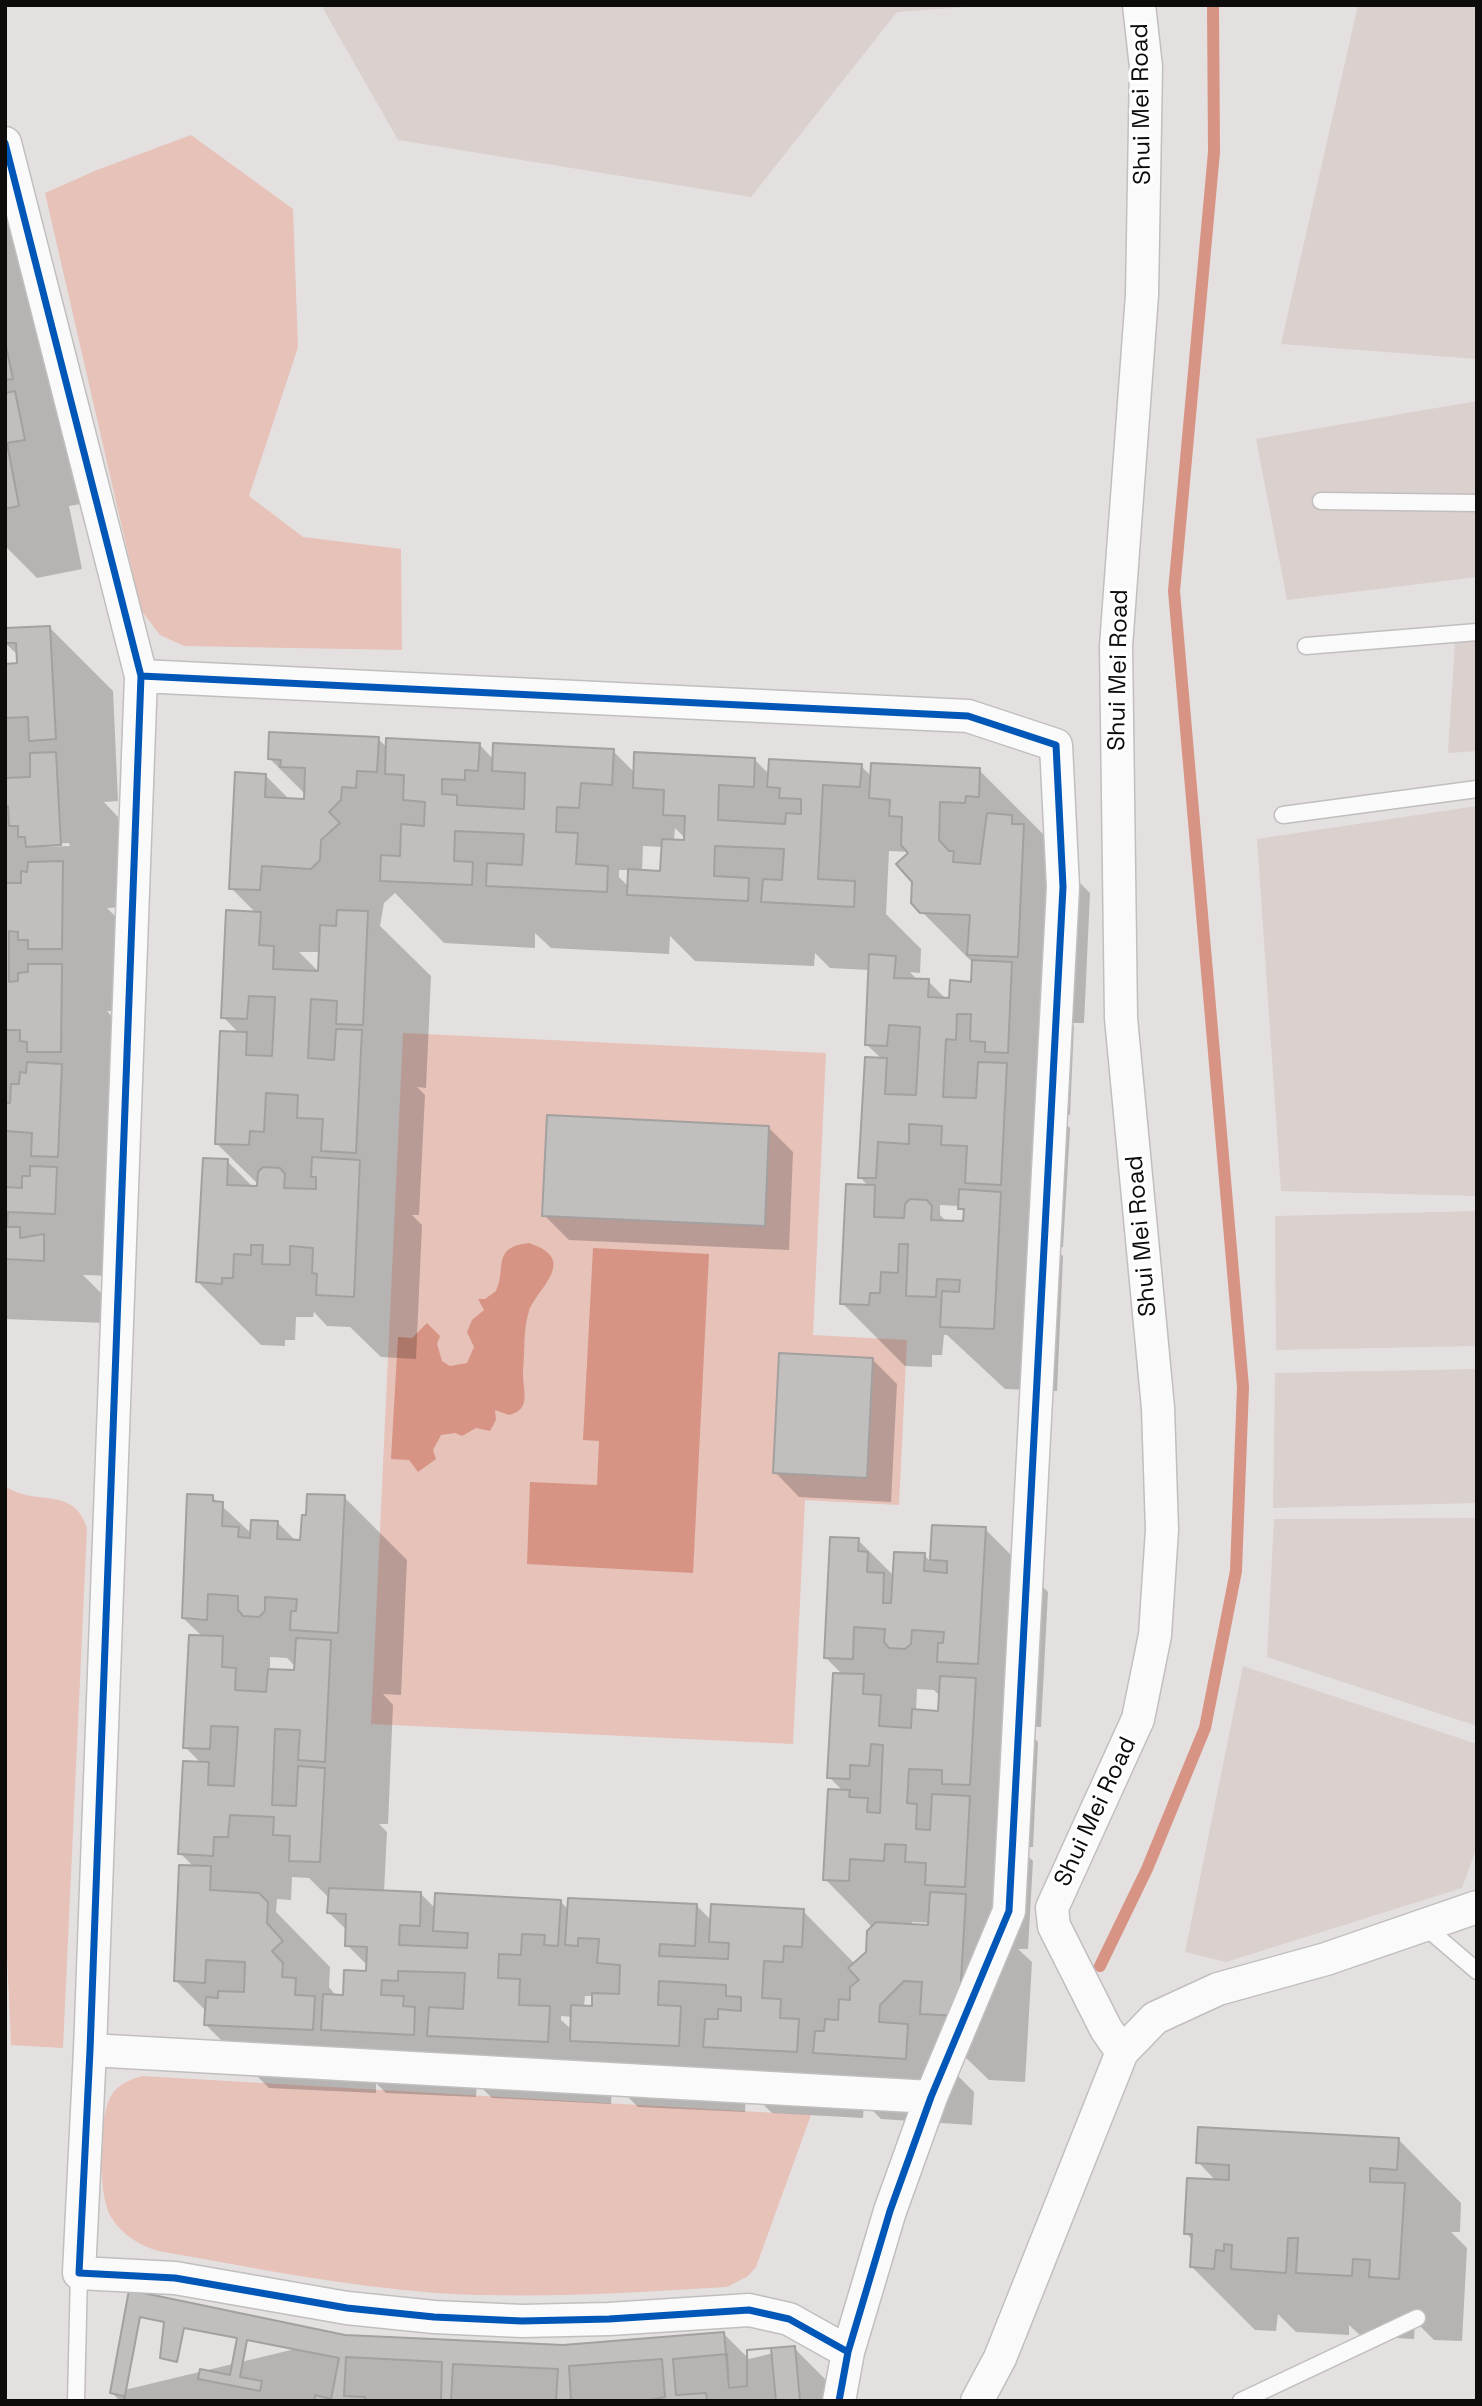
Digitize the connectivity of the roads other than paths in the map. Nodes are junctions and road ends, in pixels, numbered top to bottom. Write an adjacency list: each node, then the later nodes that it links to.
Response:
1 (1139, 5): 13 (street, Shui Mei Road)
2 (5, 143): 7 (street)
3 (1321, 501): 4 (lane)
4 (1477, 503)
5 (1477, 632): 6 (lane)
6 (1306, 646)
7 (141, 677): 14 (street); 15 (street)
8 (1477, 789): 9 (lane)
9 (1283, 815)
10 (1477, 1908): 11 (street)
11 (1422, 1924): 12 (lane); 13 (street)
12 (1477, 1971)
13 (1114, 2041): 21 (street)
14 (90, 2050): 15 (street); 16 (street)
15 (931, 2097): 18 (street)
16 (79, 2273): 18 (street); 19 (lane)
17 (1418, 2318): 22 (lane)
18 (848, 2352): 20 (street)
19 (76, 2401)
20 (839, 2401)
21 (977, 2401)
22 (1241, 2401)

